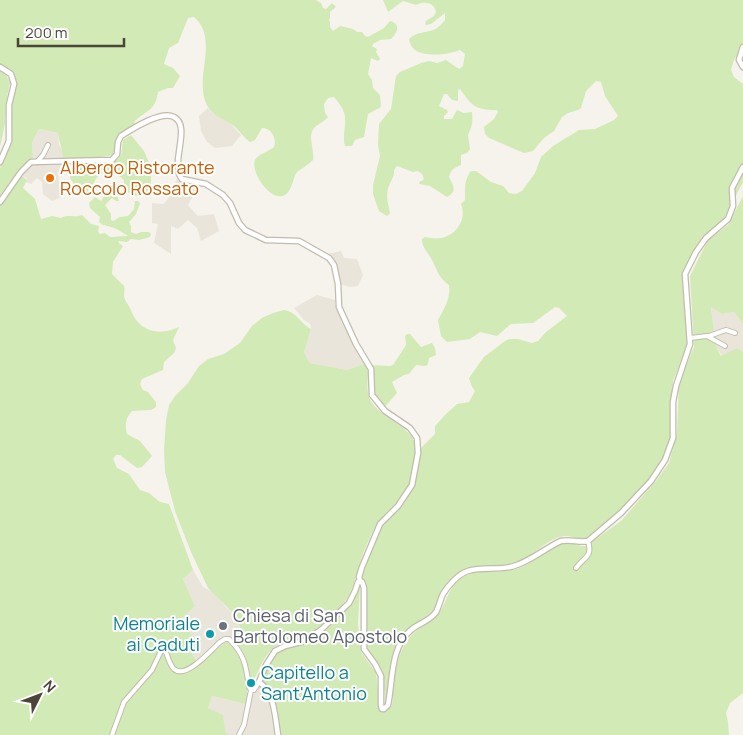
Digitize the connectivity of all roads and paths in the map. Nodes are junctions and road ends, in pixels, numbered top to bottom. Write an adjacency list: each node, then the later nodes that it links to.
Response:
1 (743, 47): 3 (street)
2 (0, 67): 5 (street)
3 (743, 67)
4 (48, 145): 6 (street)
5 (0, 162)
6 (37, 162): 8 (street); 15 (street)
7 (743, 166): 11 (street)
8 (0, 202)
9 (735, 334): 10 (street)
10 (707, 336): 11 (street); 12 (street)
11 (690, 338): 13 (street)
12 (725, 346)
13 (588, 541): 14 (street); 15 (street)
14 (576, 568)
15 (360, 581): 16 (street)
16 (259, 682): 17 (street); 20 (street)
17 (251, 690): 18 (street); 19 (street)
18 (112, 735)
19 (239, 735)
20 (278, 735)

